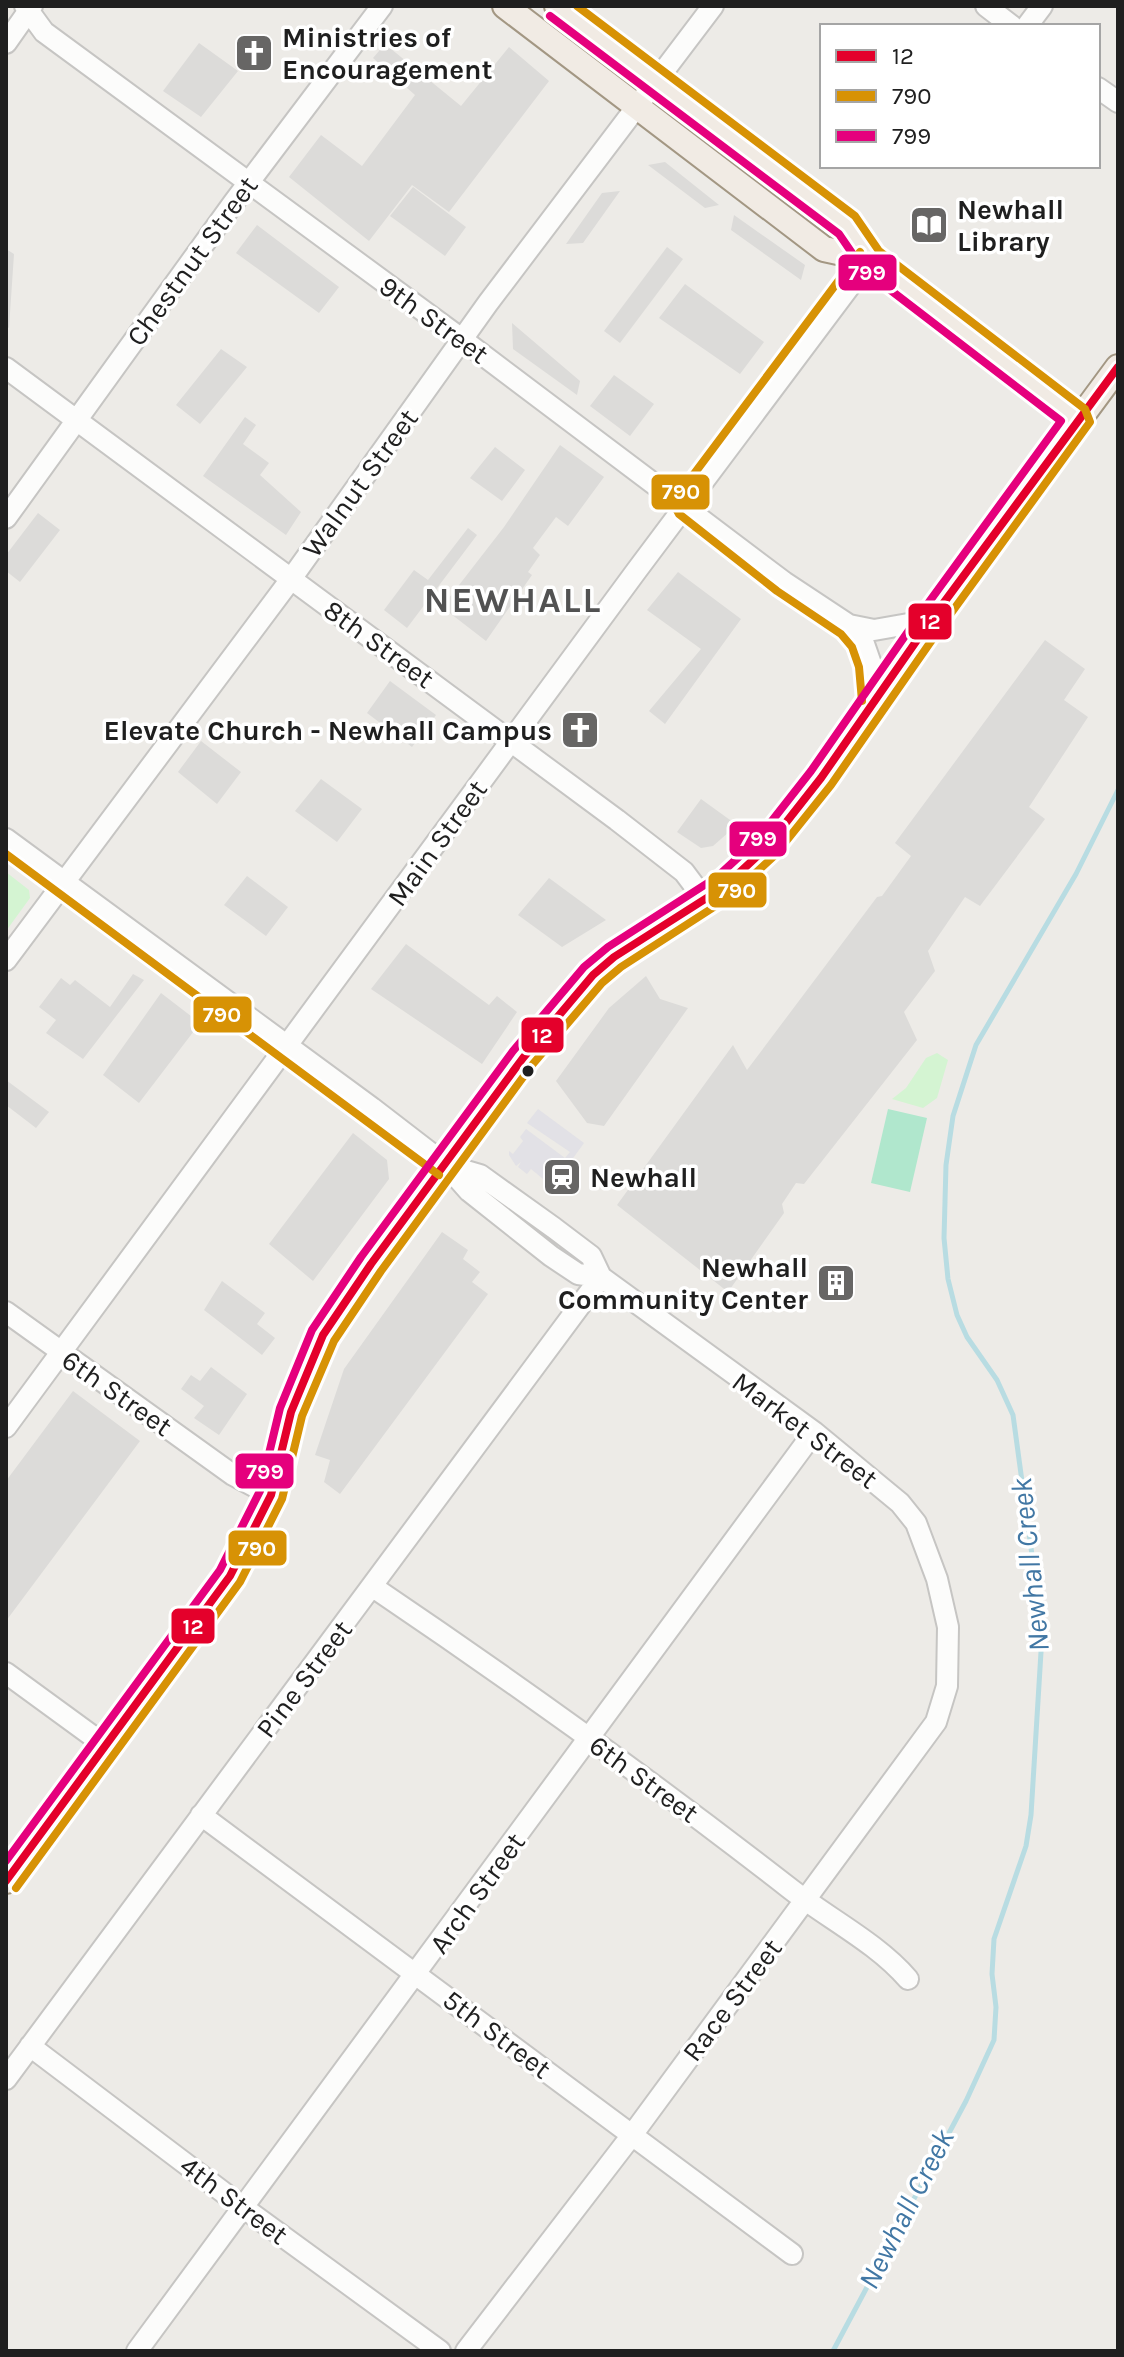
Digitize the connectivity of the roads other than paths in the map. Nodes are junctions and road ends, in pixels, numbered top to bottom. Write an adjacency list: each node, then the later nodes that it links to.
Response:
1 (382, 6): 15 (street, Chestnut Street)
2 (505, 6): 14 (main road)
3 (557, 6): 11 (main road)
4 (713, 6): 11 (street, Walnut Street)
5 (986, 6): 8 (street)
6 (1042, 6): 9 (street)
7 (29, 8): 10 (street); 15 (street, 9th Street)
8 (1009, 24)
9 (1028, 24)
10 (6, 43)
11 (656, 83): 14 (street, Walnut Street); 16 (main road)
12 (1100, 89): 13 (street)
13 (1118, 102)
14 (637, 108): 16 (main road); 17 (street, Walnut Street)
15 (249, 185): 17 (street, 9th Street); 20 (street, Chestnut Street)
16 (870, 259): 21 (main road); 22 (street, Main Street)
17 (463, 340): 22 (street, 9th Street); 24 (street, Walnut Street)
18 (1118, 367): 21 (main road)
19 (6, 368): 20 (street, 8th Street)
20 (77, 418): 23 (street, Chestnut Street); 24 (street, 8th Street)
21 (1078, 419): 25 (main road)
22 (686, 505): 26 (street, 9th Street); 28 (street, Main Street)
23 (6, 518)
24 (291, 579): 28 (street, 8th Street); 30 (street, Walnut Street)
25 (931, 620): 26 (street, 9th Street); 27 (main road)
26 (849, 625): 27 (street, 9th Street)
27 (874, 700): 31 (main road)
28 (513, 741): 31 (street, 8th Street); 33 (street, Main Street)
29 (6, 839): 30 (street, Market Street)
30 (63, 881): 32 (street, Walnut Street); 33 (street, Market Street)
31 (705, 900): 34 (main road)
32 (6, 960)
33 (287, 1046): 34 (street, Market Street); 37 (street, Main Street)
34 (446, 1165): 35 (street, Market Street); 40 (main road)
35 (601, 1277): 39 (street, Market Street); 41 (street, Pine Street)
36 (6, 1312): 37 (street, 6th Street)
37 (62, 1353): 38 (street, Main Street); 40 (street, 6th Street)
38 (6, 1427)
39 (814, 1432): 42 (street, Market Street); 44 (street, Arch Street)
40 (271, 1495): 45 (main road)
41 (373, 1587): 44 (street, 6th Street); 46 (street, Pine Street)
42 (948, 1627): 48 (street, Race Street)
43 (6, 1673): 45 (street)
44 (590, 1740): 48 (street, 6th Street); 49 (street, Arch Street)
45 (106, 1746): 47 (main road)
46 (201, 1815): 49 (street, 5th Street); 51 (street, Pine Street)
47 (6, 1881)
48 (805, 1901): 50 (street, 6th Street); 53 (street, Race Street)
49 (417, 1973): 53 (street, 5th Street); 54 (street, Arch Street)
50 (908, 1979)
51 (30, 2046): 52 (street, Pine Street); 54 (street, 4th Street)
52 (6, 2079)
53 (632, 2135): 55 (street, 5th Street); 58 (street, Race Street)
54 (244, 2208): 56 (street, Arch Street); 57 (street, 4th Street)
55 (792, 2254)
56 (137, 2351)
57 (440, 2351)
58 (466, 2351)

